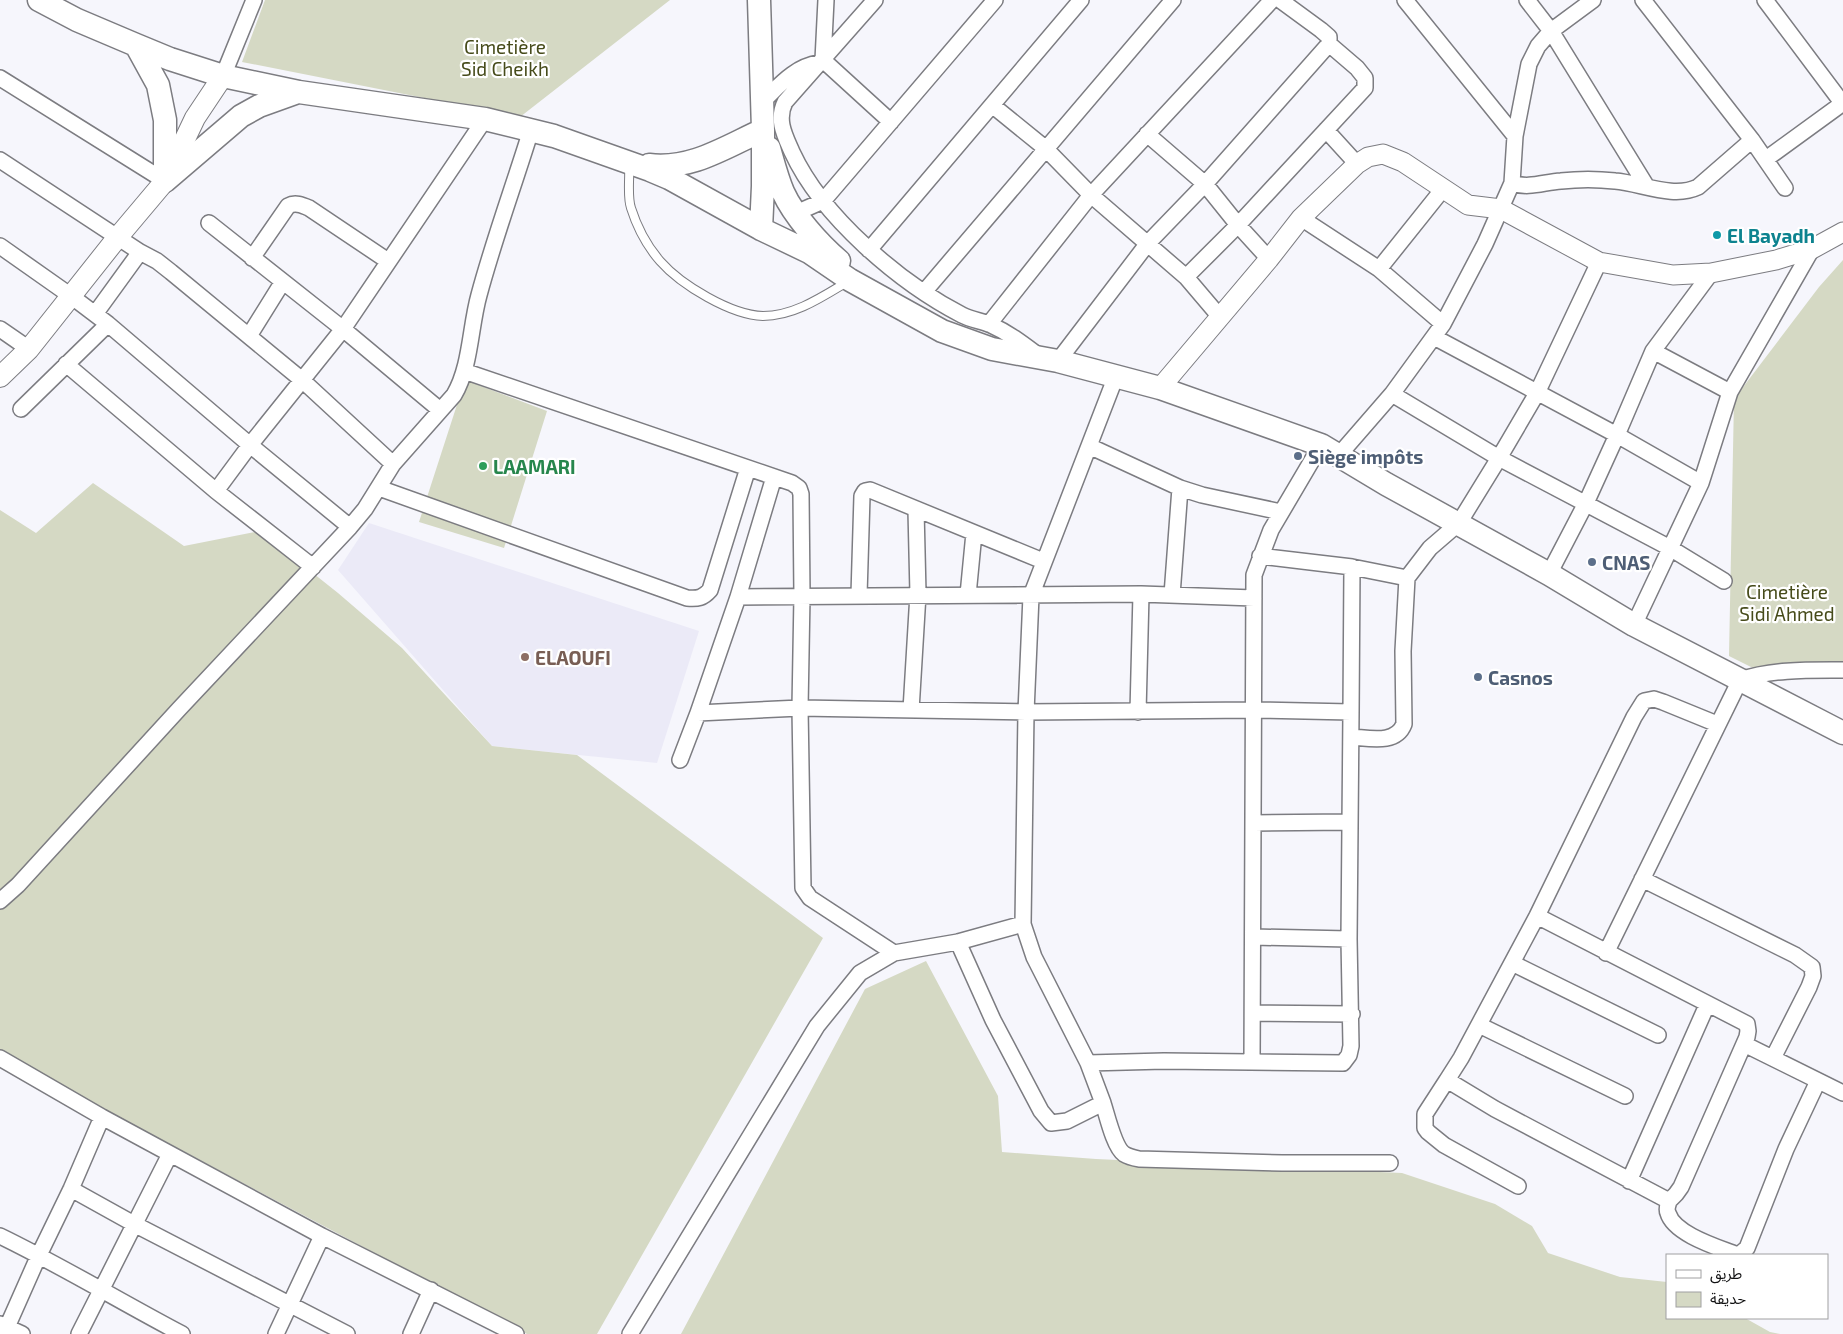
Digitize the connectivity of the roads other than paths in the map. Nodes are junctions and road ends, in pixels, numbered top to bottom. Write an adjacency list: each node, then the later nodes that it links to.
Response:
1 (39, 0): 18 (main road)
2 (254, 0): 20 (street)
3 (759, 0): 23 (main road)
4 (826, 0): 19 (street)
5 (875, 0): 19 (street)
6 (995, 0): 27 (street)
7 (1080, 0): 25 (street)
8 (1173, 0): 34 (street)
9 (1272, 0): 31 (street)
10 (1280, 0): 17 (street)
11 (1405, 0): 32 (street)
12 (1527, 0): 16 (street)
13 (1594, 0): 16 (street)
14 (1643, 0): 33 (street)
15 (1765, 0): 24 (street)
16 (1551, 31): 32 (street); 42 (street)
17 (1330, 44): 30 (street); 41 (street)
18 (136, 45): 20 (main road); 39 (main road)
19 (822, 61): 23 (street); 27 (street); 46 (street)
20 (223, 76): 22 (main road); 39 (main road)
21 (0, 78): 39 (street)
22 (299, 92): 26 (main road); 39 (main road)
23 (762, 102): 29 (main road)
24 (1843, 103): 35 (street)
25 (992, 105): 34 (street); 58 (street)
26 (484, 119): 28 (main road); 62 (street)
27 (891, 122): 46 (street)
28 (531, 130): 37 (main road); 85 (street)
29 (763, 130): 37 (main road); 48 (main road); 52 (main road)
30 (1326, 130): 38 (street); 51 (street)
31 (1147, 134): 41 (street); 45 (street)
32 (1515, 136): 40 (street)
33 (1752, 140): 35 (street); 42 (street)
34 (1045, 148): 45 (street); 69 (street)
35 (1766, 159): 43 (street)
36 (0, 160): 54 (street)
37 (629, 162): 52 (main road); 67 (lane)
38 (1357, 164): 44 (street); 49 (street)
39 (165, 181): 54 (main road)
40 (1512, 183): 42 (street); 47 (street)
41 (1205, 184): 51 (street); 55 (street)
42 (1648, 187)
43 (1786, 188)
44 (1443, 189): 47 (street); 64 (street)
45 (1092, 195): 55 (street); 75 (street)
46 (823, 201): 48 (street); 58 (street)
47 (1501, 209): 63 (street); 76 (street)
48 (796, 213): 71 (main road)
49 (1302, 218): 61 (street); 64 (street)
50 (209, 223): 60 (street)
51 (1238, 225): 61 (street); 66 (street)
52 (760, 229): 67 (main road)
53 (1843, 232): 57 (street)
54 (117, 238): 59 (street); 70 (main road)
55 (1148, 243): 66 (street); 83 (street)
56 (0, 246): 70 (street)
57 (1812, 249): 65 (street); 90 (street)
58 (869, 250): 69 (street)
59 (140, 252): 72 (street); 79 (street)
60 (252, 258): 62 (street); 68 (street)
61 (1269, 259): 73 (street)
62 (388, 261): 78 (street)
63 (1599, 262): 65 (street); 91 (street)
64 (1379, 269): 76 (street)
65 (1711, 273): 82 (street)
66 (1186, 277): 73 (street)
67 (850, 280): 71 (main road)
68 (282, 283): 78 (street); 79 (street)
69 (924, 292): 75 (street)
70 (72, 296): 72 (street); 81 (main road)
71 (882, 297): 83 (main road)
72 (94, 314): 74 (street)
73 (1220, 317): 89 (street)
74 (108, 324): 84 (street); 96 (street)
75 (989, 324): 83 (street)
76 (1443, 324): 80 (street)
77 (0, 329): 81 (street)
78 (343, 329): 88 (street); 94 (street)
79 (249, 336): 88 (street)
80 (1434, 337): 91 (street); 92 (street)
81 (29, 349): 87 (main road)
82 (1653, 351): 90 (street); 95 (street)
83 (1050, 359): 86 (main road)
84 (66, 364): 93 (street); 106 (street)
85 (464, 371): 94 (street); 101 (street)
86 (1116, 376): 89 (main road); 97 (street)
87 (0, 377)
88 (302, 380): 96 (street); 100 (street)
89 (1160, 388): 98 (main road)
90 (1730, 392): 103 (street)
91 (1537, 393): 95 (street); 99 (street)
92 (1392, 394): 98 (street); 99 (street)
93 (20, 409)
94 (440, 410): 100 (street)
95 (1617, 435): 103 (street); 107 (street)
96 (250, 445): 106 (street); 111 (street)
97 (1088, 446): 105 (street); 115 (street)
98 (1330, 450): 109 (street); 110 (main road)
99 (1500, 458): 107 (street); 110 (street)
100 (393, 464): 104 (street)
101 (748, 468): 102 (street); 104 (street)
102 (774, 477): 126 (street); 128 (street)
103 (1701, 483): 113 (street)
104 (378, 488): 111 (street)
105 (1180, 488): 109 (street); 125 (street)
106 (216, 491): 116 (street)
107 (1586, 502): 113 (street); 118 (street)
108 (916, 510): 112 (street); 121 (street); 123 (street)
109 (1281, 512): 114 (street)
110 (1459, 524): 118 (main road); 119 (street)
111 (350, 527): 116 (street)
112 (974, 533): 115 (street); 124 (street)
113 (1670, 548): 120 (street); 130 (street)
114 (1260, 556): 117 (street); 129 (street)
115 (1043, 561): 127 (street)
116 (312, 567): 147 (street)
117 (1352, 567): 119 (street); 138 (street)
118 (1549, 574): 130 (main road)
119 (1406, 578): 142 (street)
120 (1724, 581)
121 (918, 594): 123 (street); 124 (street); 134 (street)
122 (1141, 594): 125 (street); 127 (street); 137 (street)
123 (859, 595): 126 (street)
124 (968, 595): 127 (street)
125 (1172, 595): 129 (street)
126 (802, 596): 128 (street); 133 (street)
127 (1031, 596): 136 (street)
128 (738, 597): 139 (street)
129 (1254, 598): 135 (street)
130 (1634, 625): 132 (main road)
131 (1843, 670): 132 (street)
132 (1740, 680): 140 (street); 141 (main road)
133 (800, 708): 134 (street); 139 (street); 154 (street)
134 (911, 710): 136 (street)
135 (1254, 710): 137 (street); 138 (street); 145 (street)
136 (1026, 712): 137 (street); 149 (street)
137 (1138, 712)
138 (1351, 712): 142 (street)
139 (698, 713): 143 (street)
140 (1717, 724): 146 (street); 148 (street)
141 (1843, 732)
142 (1351, 737): 144 (street)
143 (680, 760)
144 (1350, 822): 145 (street); 151 (street)
145 (1254, 823): 150 (street)
146 (1642, 879): 153 (street); 163 (street)
147 (0, 901)
148 (1537, 916): 153 (street); 155 (street)
149 (1023, 924): 152 (street); 165 (street)
150 (1254, 937): 151 (street); 157 (street)
151 (1349, 939): 158 (street)
152 (958, 942): 154 (street); 170 (street)
153 (1606, 952): 156 (street)
154 (894, 953): 192 (street)
155 (1512, 963): 159 (street); 160 (street)
156 (1707, 1005): 161 (street); 174 (street)
157 (1253, 1013): 158 (street); 164 (street)
158 (1352, 1014): 164 (street)
159 (1479, 1025): 166 (street); 169 (street)
160 (1658, 1035)
161 (1744, 1044): 163 (street); 177 (street)
162 (0, 1058): 171 (street)
163 (1773, 1058): 167 (street)
164 (1252, 1062): 165 (street)
165 (1088, 1063): 170 (street)
166 (1447, 1080): 174 (street); 175 (street)
167 (1818, 1081): 168 (street); 177 (street)
168 (1843, 1093)
169 (1625, 1096)
170 (1103, 1103): 173 (street)
171 (102, 1117): 172 (street); 176 (street)
172 (170, 1154): 178 (street); 180 (street)
173 (1390, 1163)
174 (1629, 1181): 177 (street)
175 (1518, 1186)
176 (71, 1189): 178 (street); 181 (street)
177 (1669, 1201)
178 (134, 1224): 183 (street); 184 (street)
179 (0, 1236): 181 (street)
180 (322, 1236): 182 (street); 184 (street)
181 (39, 1255): 183 (street); 185 (street)
182 (431, 1290): 190 (street); 191 (street)
183 (102, 1291): 186 (street); 187 (street)
184 (290, 1304): 188 (street); 189 (street)
185 (8, 1330)
186 (79, 1334)
187 (182, 1334)
188 (276, 1334)
189 (347, 1334)
190 (411, 1334)
191 (516, 1334)
192 (630, 1334)

